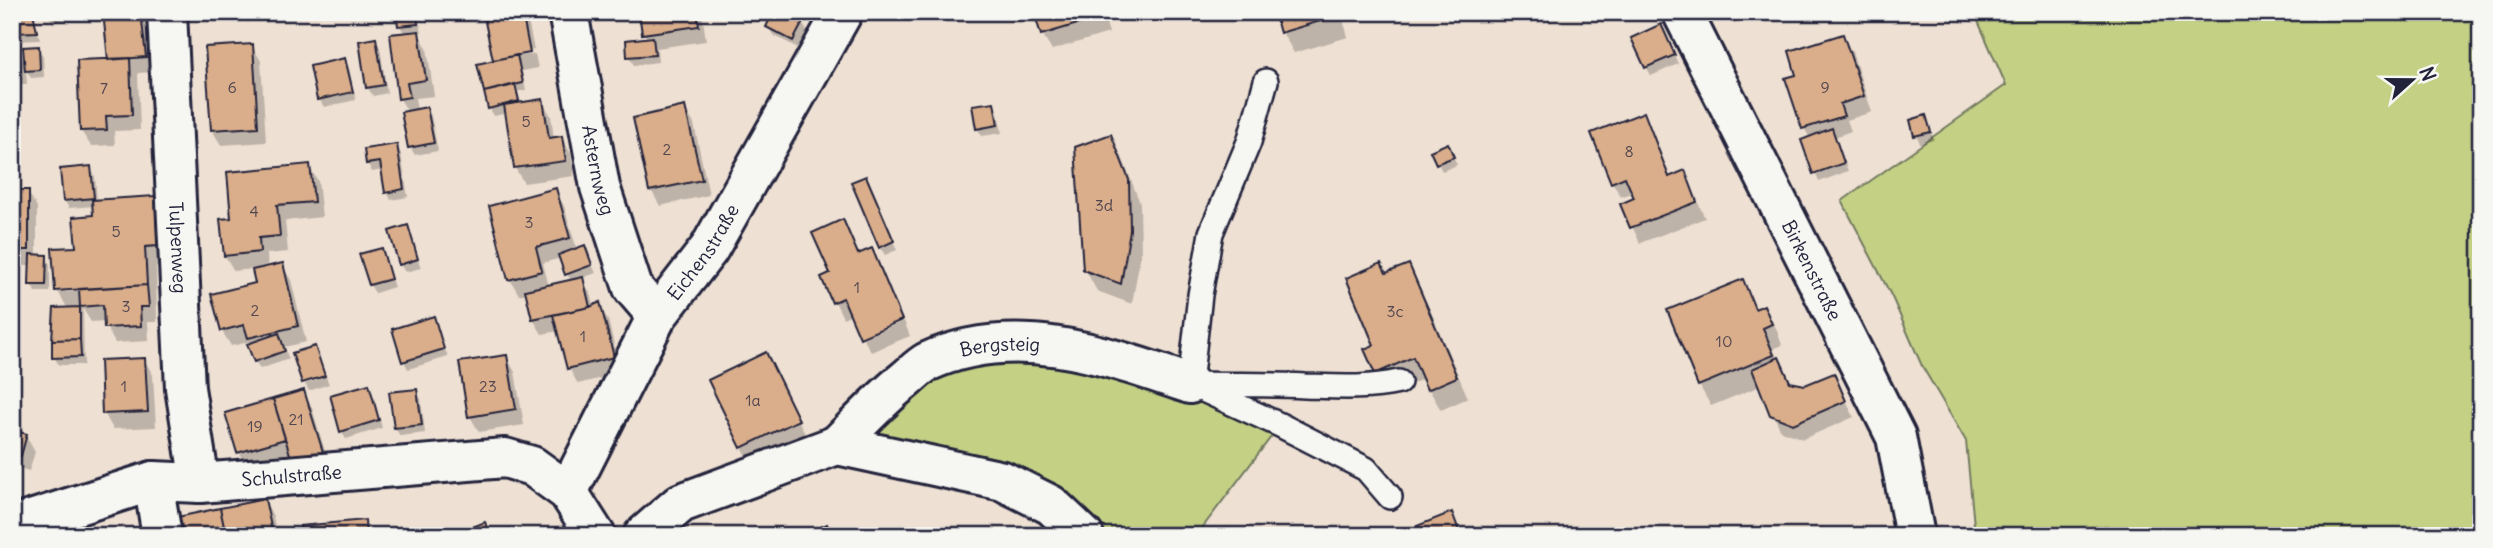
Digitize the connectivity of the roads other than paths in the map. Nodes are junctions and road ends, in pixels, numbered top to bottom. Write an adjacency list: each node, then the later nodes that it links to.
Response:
1 (167, 12): 11 (street, Tulpenweg)
2 (568, 12): 6 (street, Asternweg)
3 (843, 12): 6 (street, Eichenstraße)
4 (1682, 12): 19 (street, Birkenstraße)
5 (1266, 81): 8 (lane)
6 (657, 316): 12 (street, Eichenstraße)
7 (1399, 382): 8 (lane, Bergsteig)
8 (1190, 384): 9 (street, Bergsteig); 13 (lane, Bergsteig)
9 (837, 445): 17 (street, Bergsteig); 18 (street)
10 (153, 481): 11 (street, Schulstraße); 14 (street, Schulstraße); 15 (street)
11 (200, 483): 12 (street, Schulstraße)
12 (569, 492): 16 (street)
13 (1390, 497)
14 (12, 526)
15 (162, 536)
16 (596, 536)
17 (643, 536)
18 (1084, 536)
19 (1914, 536)

